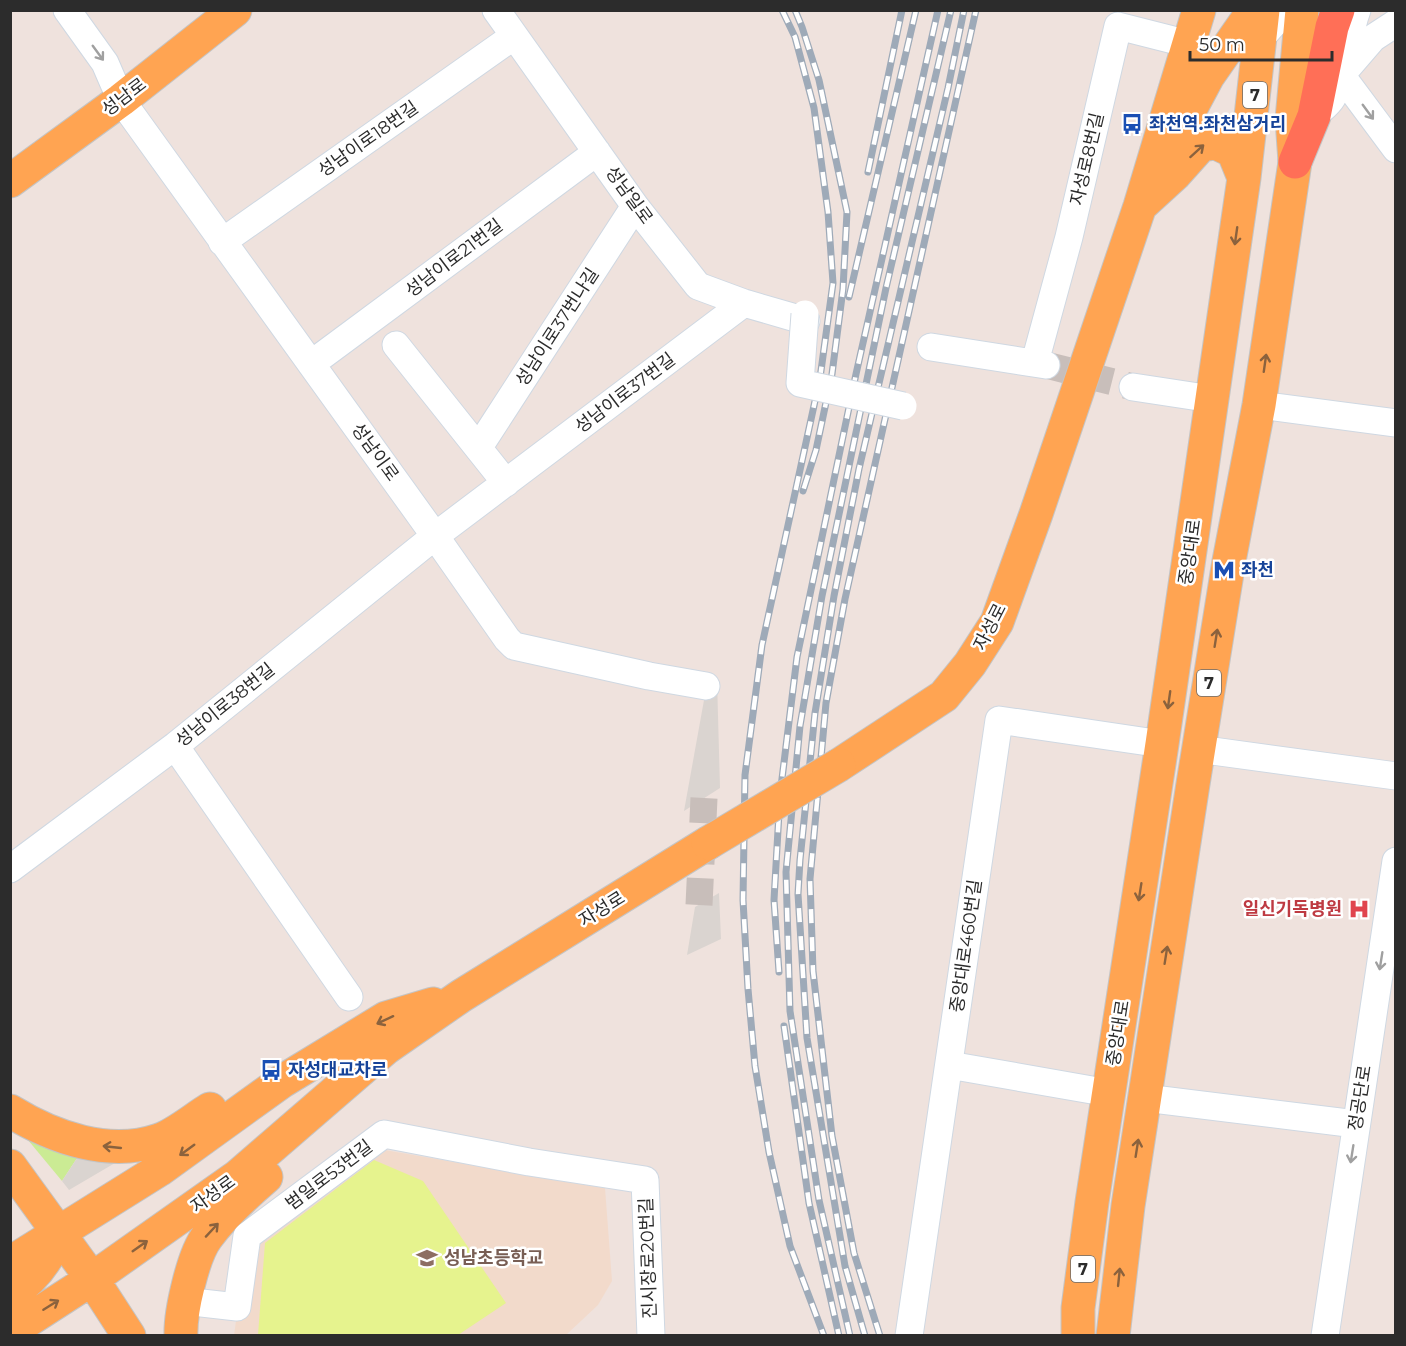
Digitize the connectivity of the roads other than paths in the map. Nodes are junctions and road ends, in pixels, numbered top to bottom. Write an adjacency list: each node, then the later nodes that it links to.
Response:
1 (67, 10): 14 (street, 성남이로, one-way to 14)
2 (235, 10): 14 (main road, 성남로)
3 (496, 10): 10 (street, 성남일로)
4 (1199, 10): 11 (main road, 자성로)
5 (1286, 10): 8 (street)
6 (1302, 10): 12 (main road, 중앙대로 / 7)
7 (1345, 19): 13 (street); 17 (highway)
8 (1259, 20): 12 (main road); 15 (main road); 16 (main road, 중앙대로 / 7)
9 (1395, 23): 13 (street)
10 (514, 36): 19 (street, 성남일로); 25 (street, 성남이로18번길)
11 (1189, 44): 15 (main road, 자성로); 28 (street, 자성로8번길)
12 (1296, 67): 20 (main road, 중앙대로 / 7)
13 (1341, 75): 17 (street); 18 (street, one-way to 18)
14 (122, 100): 22 (main road, 성남로); 25 (street, 성남이로)
15 (1180, 106): 16 (main road); 24 (main road, 자성로)
16 (1253, 109): 21 (main road, 중앙대로 / 7)
17 (1314, 116): 20 (highway)
18 (1395, 149)
19 (597, 152): 23 (street, 성남일로); 29 (street, 성남이로21번길)
20 (1295, 162): 32 (main road, 중앙대로 / 7, one-way to 20)
21 (1244, 178): 24 (main road, one-way to 21); 31 (main road, 중앙대로 / 7, one-way to 31)
22 (10, 181)
23 (635, 206): 26 (street, 성남일로); 35 (street, 성남이로37번나길)
24 (1140, 206): 47 (main road, 자성로, bridge)
25 (222, 242): 29 (street, 성남이로)
26 (744, 303): 33 (street, 성남일로, bridge); 36 (street, 성남이로37번길)
27 (396, 345): 35 (street)
28 (931, 347)
29 (311, 364): 38 (street, 성남이로)
30 (1132, 387): 31 (street)
31 (1212, 399): 37 (main road, 중앙대로 / 7)
32 (1259, 405): 34 (street); 39 (main road, 중앙대로 / 7)
33 (903, 406)
34 (1395, 423)
35 (479, 447): 36 (street)
36 (506, 483): 38 (street, 성남이로37번길)
37 (1200, 483): 39 (main road); 41 (main road, 중앙대로 / 7, one-way to 41)
38 (435, 536): 40 (street, 성남이로); 42 (street, 성남이로38번길)
39 (1229, 561): 43 (main road, 중앙대로 / 7, one-way to 39)
40 (706, 686)
41 (1162, 744): 50 (street, 중앙대로460번길); 52 (main road, 중앙대로 / 7, one-way to 52)
42 (175, 746): 46 (street, 성남이로38번길); 48 (street)
43 (1198, 749): 44 (street); 53 (main road, 중앙대로 / 7, one-way to 43)
44 (1395, 776)
45 (1395, 861): 55 (street, 정공단로, one-way to 55)
46 (10, 870)
47 (461, 996): 49 (main road, 자성로); 51 (main road, 자성로, one-way to 51)
48 (349, 998)
49 (386, 1048): 60 (main road, 자성로, one-way to 49); 62 (main road, one-way to 49)
50 (949, 1065): 52 (street); 68 (street, 중앙대로460번길)
51 (281, 1082): 54 (main road, one-way to 54); 58 (main road, 자성로, one-way to 58)
52 (1109, 1093): 63 (main road, 중앙대로 / 7)
53 (1145, 1098): 55 (street); 69 (main road, 중앙대로 / 7, one-way to 53)
54 (10, 1111)
55 (1356, 1124): 70 (street, 정공단로, one-way to 70)
56 (10, 1166): 58 (main road)
57 (645, 1180): 62 (street, 범일로53번길); 67 (street, 진시장로20번길)
58 (59, 1233): 59 (main road, 자성로); 60 (main road); 61 (main road)
59 (10, 1263)
60 (92, 1279): 64 (main road, 자성로, one-way to 60); 65 (main road)
61 (10, 1295)
62 (184, 1301): 66 (main road)
63 (1075, 1326)
64 (10, 1332)
65 (129, 1335)
66 (181, 1335)
67 (651, 1335)
68 (909, 1335)
69 (1113, 1335)
70 (1324, 1335)

